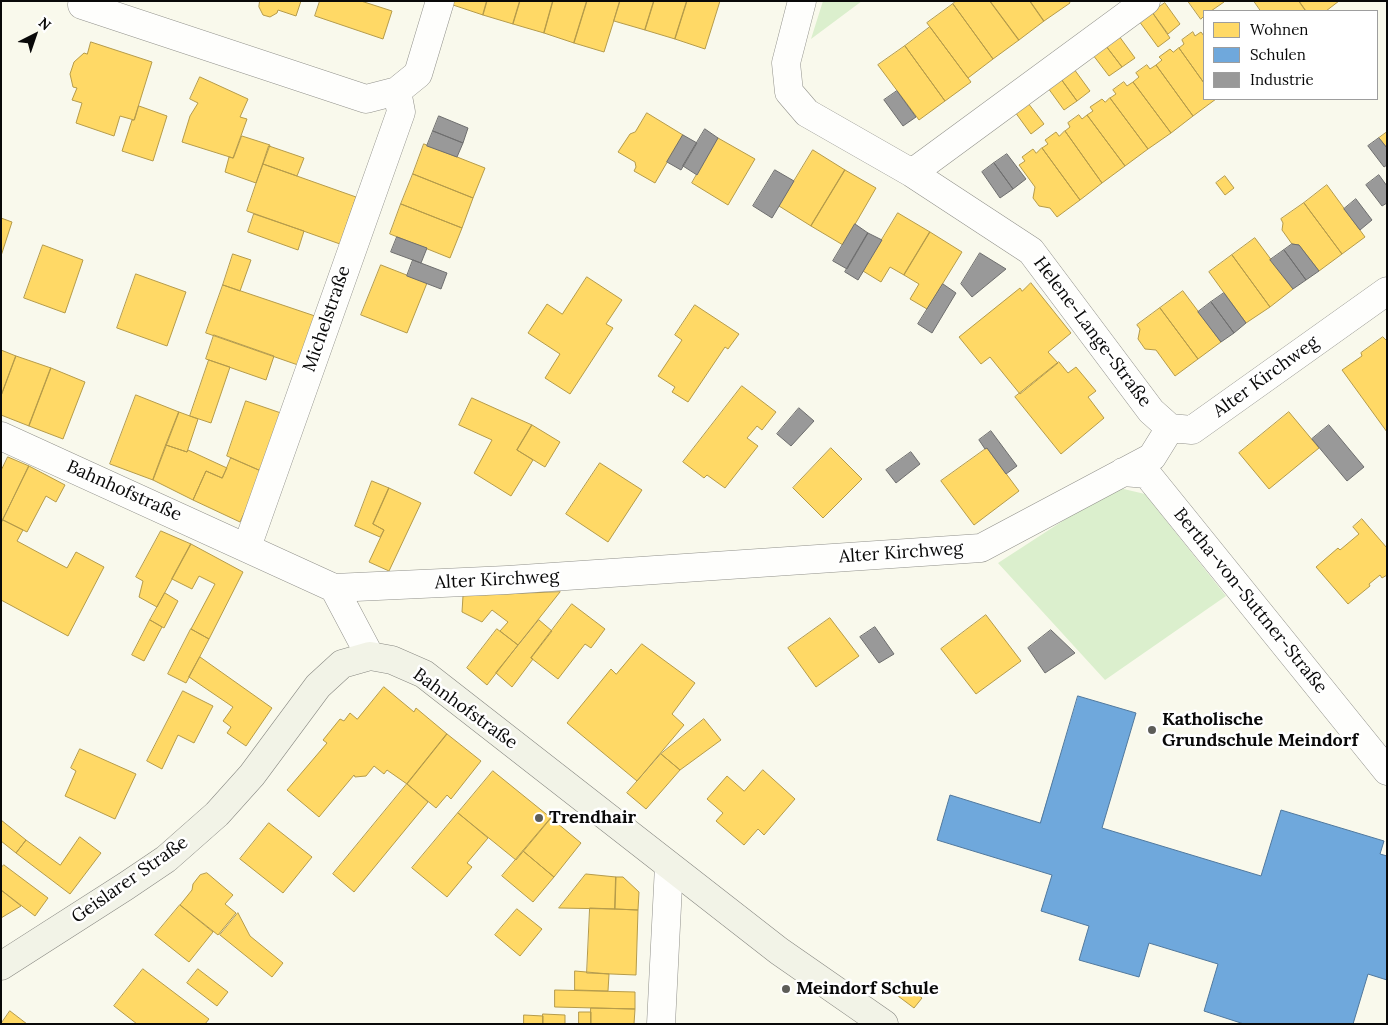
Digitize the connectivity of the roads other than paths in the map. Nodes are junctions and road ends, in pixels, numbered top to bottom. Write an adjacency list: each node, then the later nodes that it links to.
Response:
1 (440, 1): 5 (street)
2 (802, 1): 6 (street, Helene-Lange-Straße)
3 (1146, 1): 6 (street)
4 (82, 5): 5 (street)
5 (397, 92): 11 (street, Michelstraße)
6 (912, 173): 8 (street, Helene-Lange-Straße)
7 (1387, 291): 8 (street, Alter Kirchweg)
8 (1170, 428): 10 (street, Alter Kirchweg)
9 (1, 436): 11 (street, Bahnhofstraße)
10 (1123, 472): 12 (street, Alter Kirchweg); 14 (street, Bertha-von-Suttner-Straße)
11 (247, 547): 12 (street, Bahnhofstraße)
12 (334, 588): 13 (street)
13 (370, 656): 15 (main road, Bahnhofstraße); 16 (main road, Geislarer Straße)
14 (1387, 771)
15 (669, 866): 17 (street); 18 (main road, Bahnhofstraße)
16 (1, 966)
17 (662, 1024)
18 (884, 1024)

